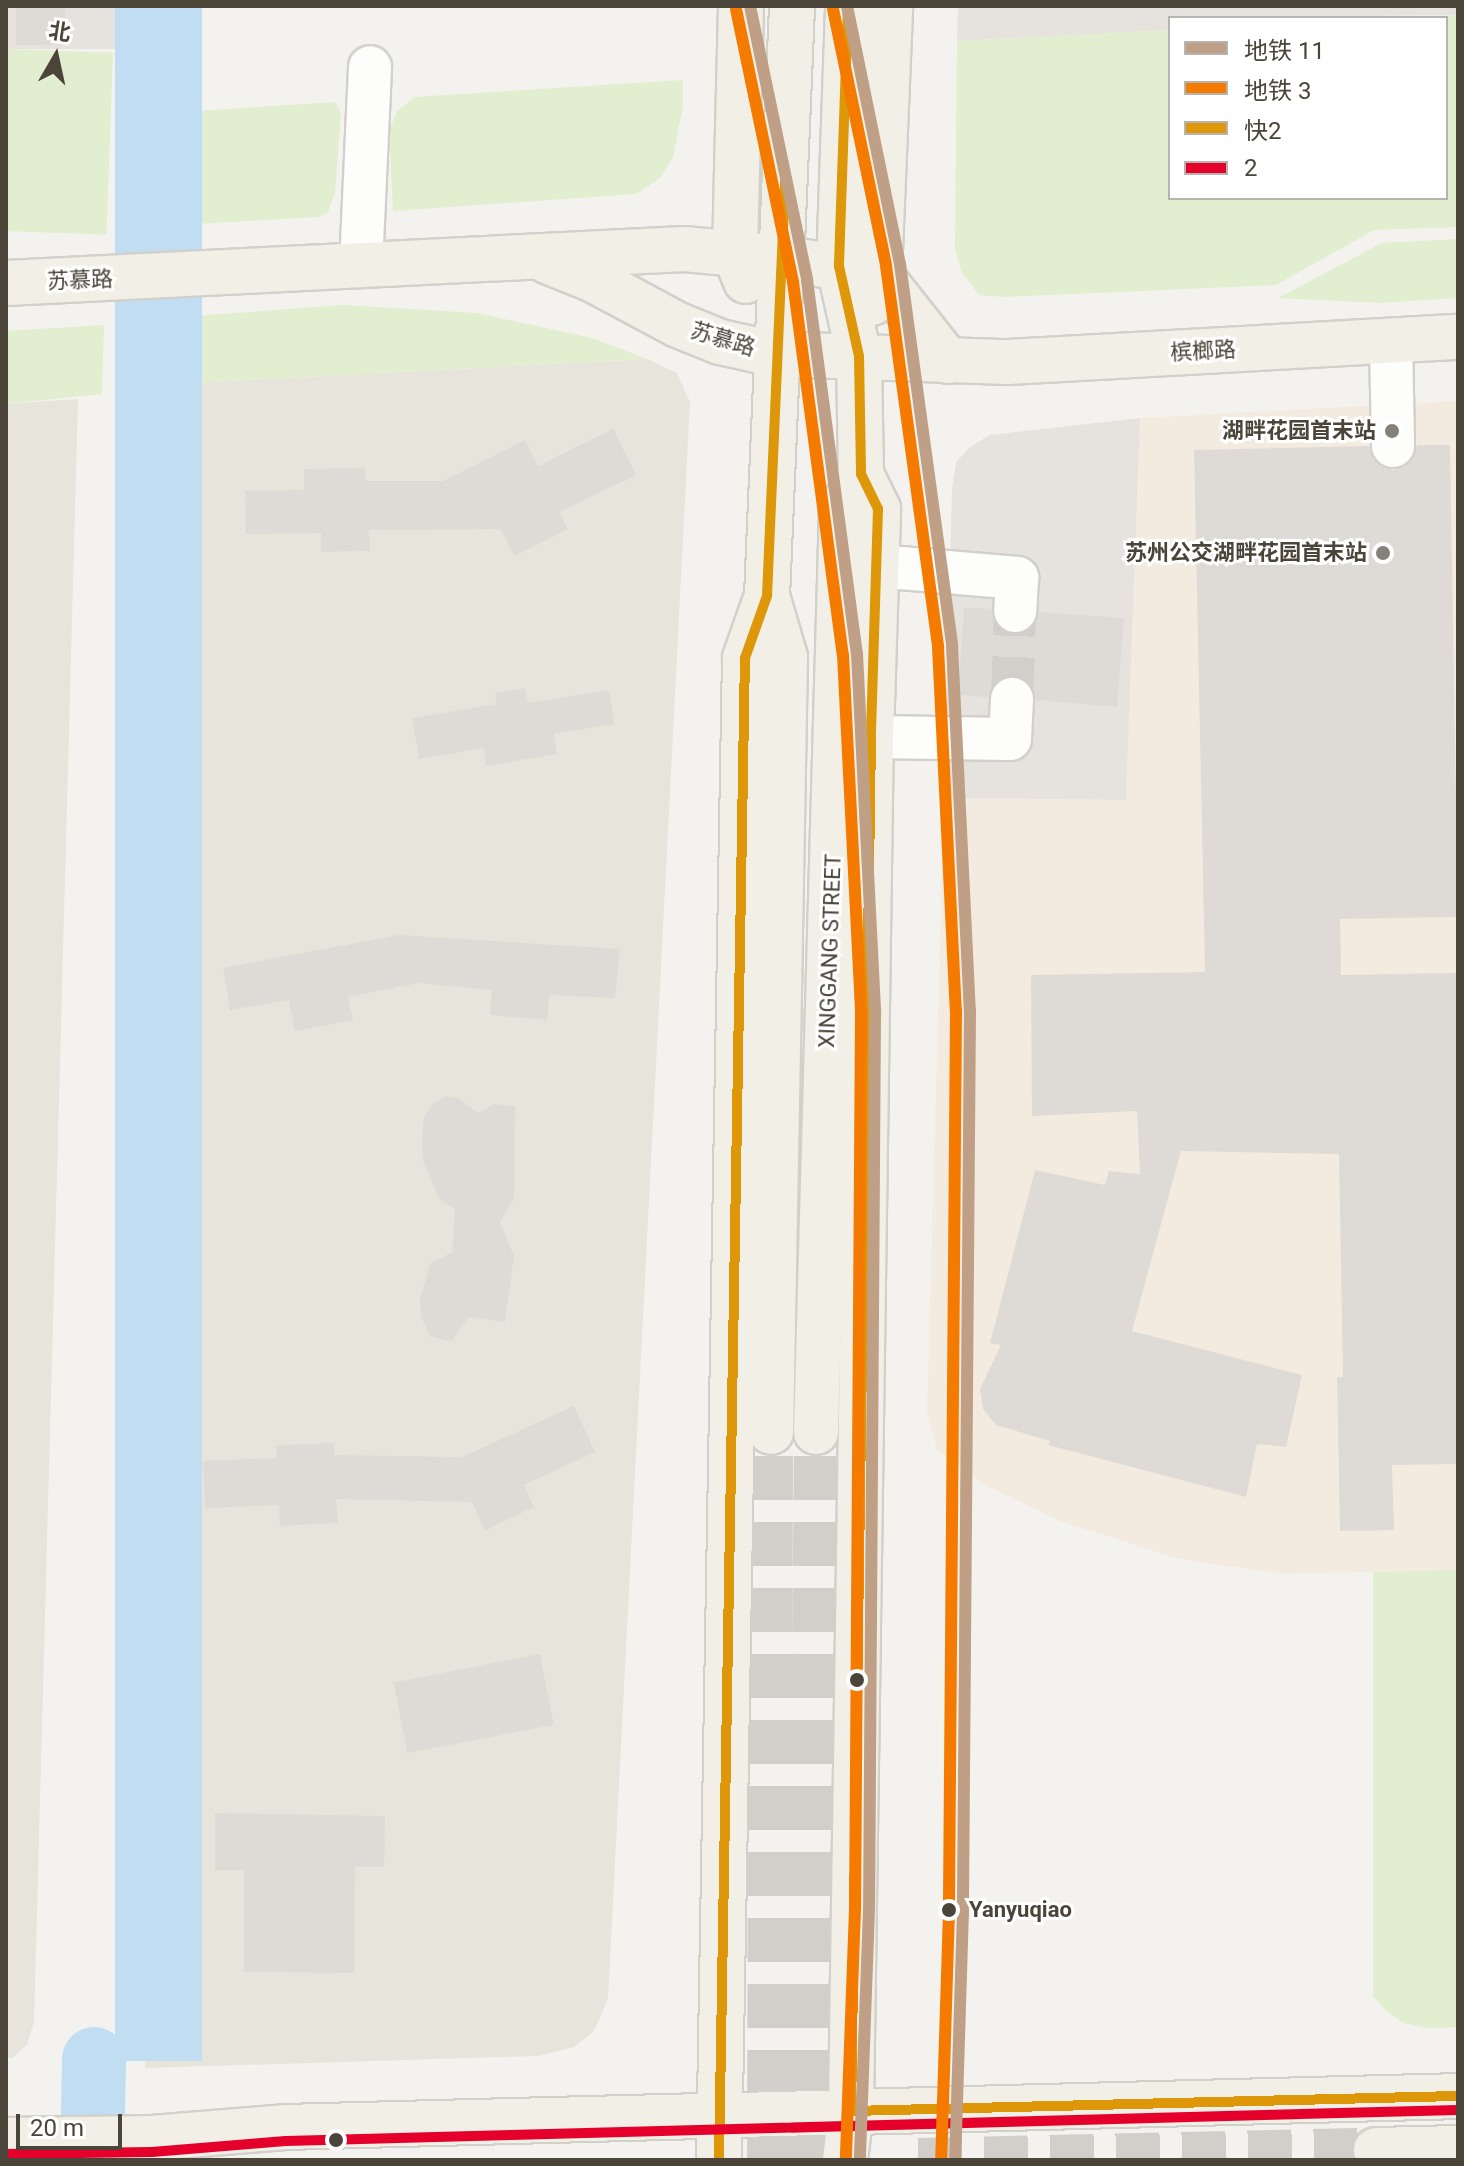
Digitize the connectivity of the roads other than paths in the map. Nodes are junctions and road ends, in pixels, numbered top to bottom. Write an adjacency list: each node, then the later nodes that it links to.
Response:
1 (741, 6): 6 (main road)
2 (792, 6): 8 (main road)
3 (848, 6): 10 (main road)
4 (890, 6): 10 (main road)
5 (370, 67): 9 (lane)
6 (735, 254): 7 (main road, 苏慕路); 8 (main road, 苏慕路); 14 (main road)
7 (538, 257): 9 (main road, 苏慕路); 14 (main road, 苏慕路)
8 (781, 258): 10 (main road, 苏慕路); 14 (main road)
9 (361, 266): 11 (main road, 苏慕路)
10 (859, 270): 15 (main road, XINGGANG STREET); 16 (main road)
11 (6, 283)
12 (1458, 337): 13 (main road, 槟榔路)
13 (1391, 340): 16 (main road, 槟榔路); 17 (lane)
14 (775, 354): 15 (main road, 苏慕路); 20 (main road)
15 (859, 356): 16 (main road, 苏慕路); 18 (main road, XINGGANG STREET)
16 (948, 361)
17 (1393, 446)
18 (861, 474): 19 (main road, XINGGANG STREET); 25 (main road, XINGGANG STREET)
19 (877, 566): 21 (lane); 23 (main road, XINGGANG STREET)
20 (767, 596): 24 (main road); 28 (main road)
21 (1015, 611)
22 (1012, 699): 23 (lane)
23 (871, 737): 27 (main road, XINGGANG STREET)
24 (771, 1432)
25 (816, 1432)
26 (1458, 2096): 27 (main road)
27 (851, 2111): 28 (main road); 33 (main road, XINGGANG STREET)
28 (718, 2117): 29 (main road); 32 (main road)
29 (23, 2140)
30 (1458, 2148): 31 (main road)
31 (1376, 2150)
32 (719, 2160)
33 (845, 2160)

